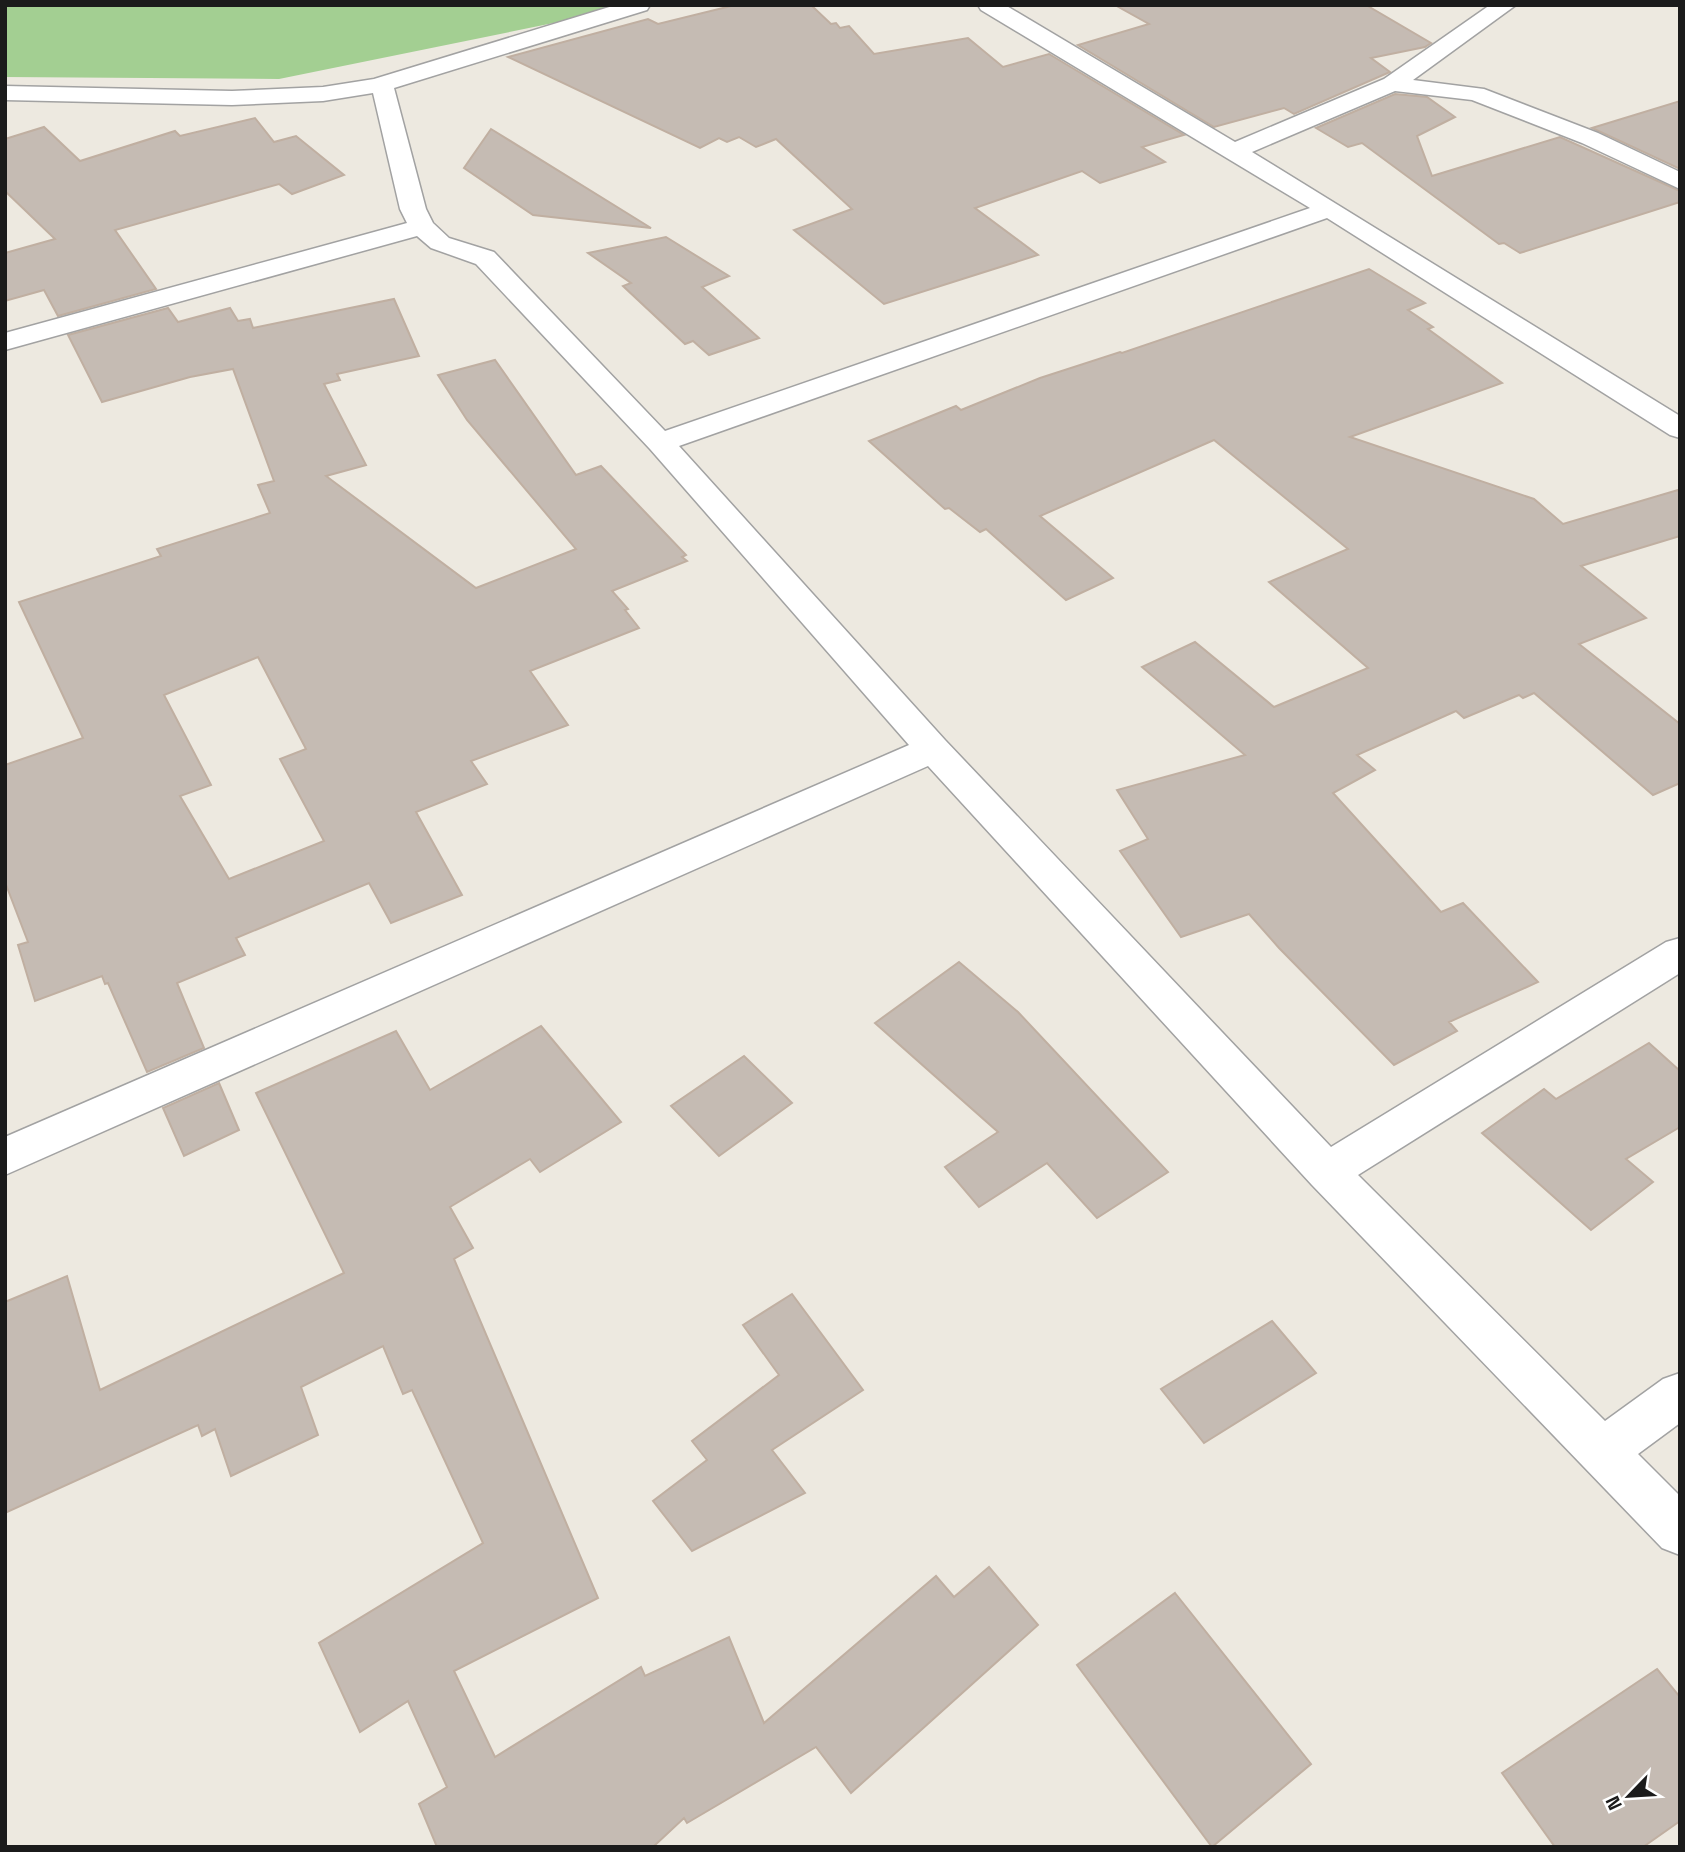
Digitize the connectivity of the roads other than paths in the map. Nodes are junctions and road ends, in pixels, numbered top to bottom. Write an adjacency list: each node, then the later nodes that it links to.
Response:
1 (639, 5): 5 (street)
2 (989, 5): 7 (street)
3 (1505, 5): 4 (street)
4 (1392, 83): 7 (street); 8 (street)
5 (382, 84): 6 (street); 10 (street)
6 (5, 93)
7 (1233, 150): 9 (street)
8 (1680, 182)
9 (1330, 209): 12 (street); 13 (street)
10 (422, 227): 11 (street); 13 (street)
11 (5, 342)
12 (1680, 429)
13 (660, 443): 14 (street)
14 (933, 749): 16 (street); 17 (street)
15 (1680, 953): 17 (street)
16 (5, 1157)
17 (1327, 1172): 19 (street)
18 (1680, 1395): 19 (street)
19 (1602, 1452): 20 (street)
20 (1680, 1531)

